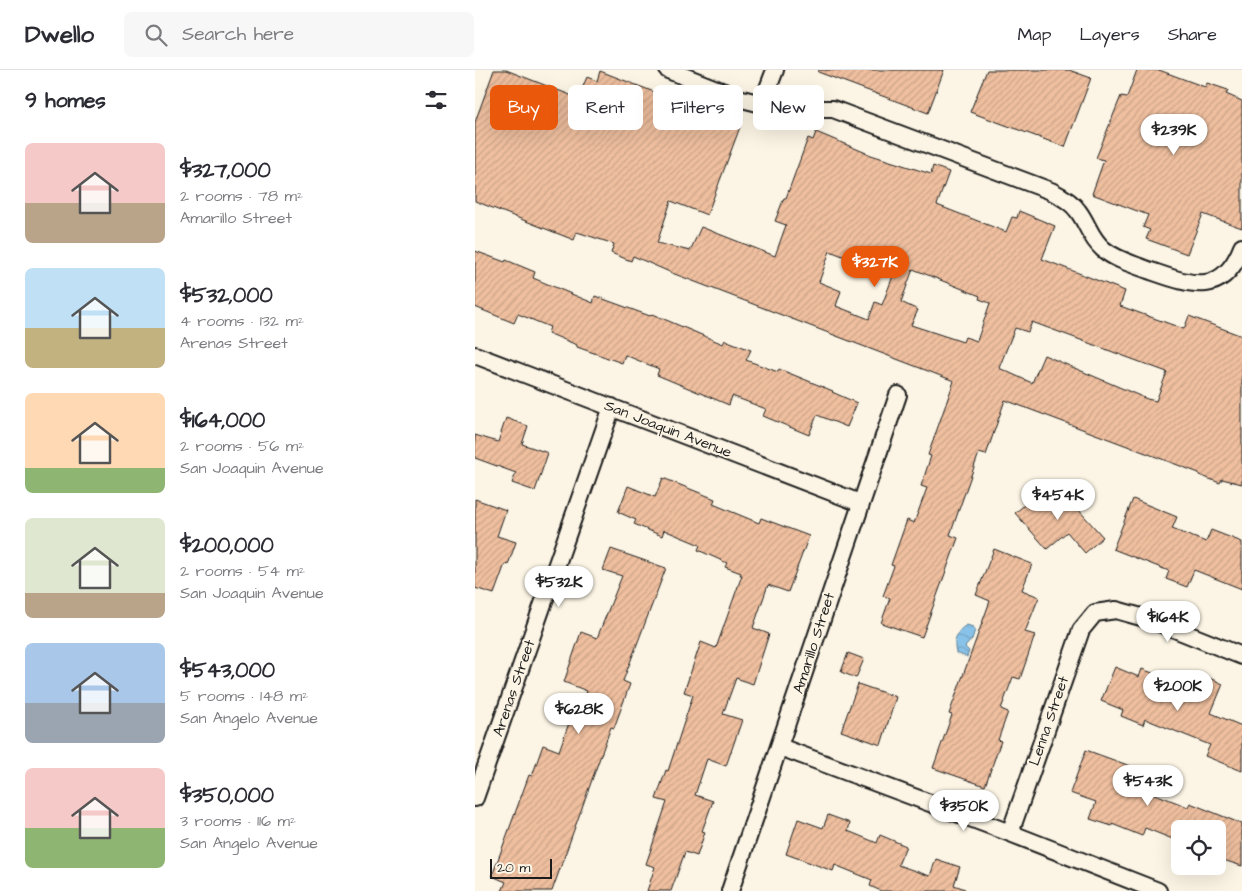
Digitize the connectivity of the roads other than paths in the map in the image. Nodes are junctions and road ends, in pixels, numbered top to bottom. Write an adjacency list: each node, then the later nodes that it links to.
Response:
1 (667, 70): 4 (street)
2 (775, 70): 3 (street)
3 (769, 85)
4 (753, 102)
5 (824, 109): 6 (street)
6 (1242, 247)
7 (475, 355): 9 (street, San Joaquin Avenue)
8 (898, 396): 10 (street, Amarillo Street)
9 (612, 407): 10 (street, San Joaquin Avenue); 13 (street, Arenas Street)
10 (860, 503): 12 (street, Amarillo Street)
11 (1242, 656): 14 (street, Lenna Street)
12 (780, 747): 14 (street); 15 (street, Amarillo Street)
13 (475, 798)
14 (1010, 832): 16 (street)
15 (730, 891)
16 (1158, 891)

